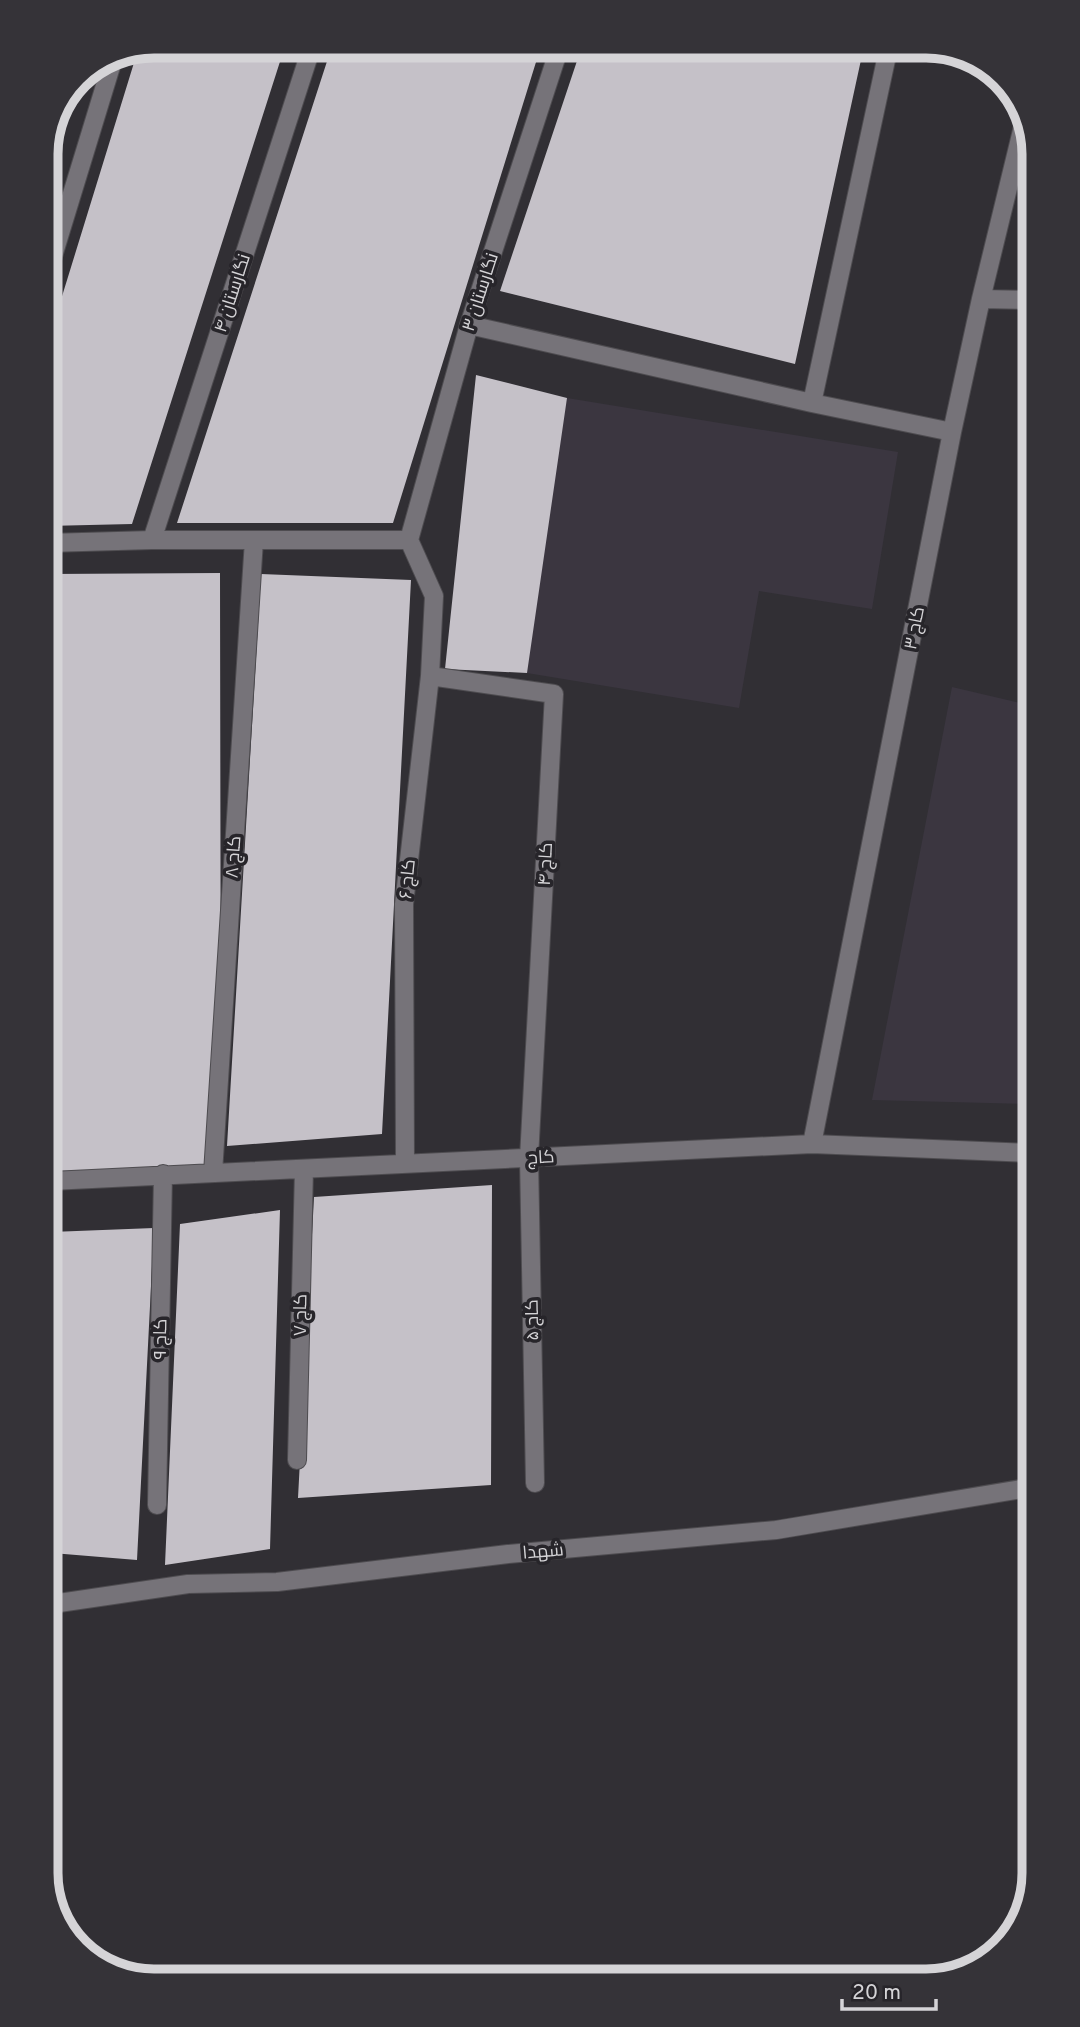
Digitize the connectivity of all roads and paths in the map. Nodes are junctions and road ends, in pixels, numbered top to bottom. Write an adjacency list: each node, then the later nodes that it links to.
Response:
1 (308, 58): 12 (street, نگارستان ۴)
2 (556, 58): 9 (street, نگارستان ۳)
3 (886, 58): 10 (street)
4 (111, 69): 6 (street)
5 (1020, 138): 7 (street, کاج ۳)
6 (58, 240)
7 (981, 299): 8 (street); 11 (street, کاج ۳)
8 (1022, 300)
9 (469, 324): 10 (street); 14 (street, نگارستان ۳)
10 (812, 403): 11 (street)
11 (953, 432): 17 (street, کاج ۳)
12 (152, 540): 13 (street); 15 (street)
13 (254, 540): 14 (street); 22 (street, کاج ۸)
14 (409, 540): 16 (street, کاج ۶)
15 (58, 543)
16 (430, 676): 19 (street, کاج ۴); 20 (street, کاج ۶)
17 (812, 1144): 18 (street, کاج); 19 (street, کاج)
18 (1022, 1153)
19 (529, 1158): 20 (street, کاج); 26 (street, کاج ۵)
20 (405, 1164): 21 (street, کاج)
21 (304, 1170): 22 (street, کاج); 25 (street, کاج ۷)
22 (213, 1173): 23 (street, کاج)
23 (163, 1174): 24 (street, کاج); 28 (street, کاج ۹)
24 (58, 1181)
25 (297, 1460)
26 (535, 1483)
27 (1022, 1489): 29 (street, شهدا)
28 (157, 1505)
29 (58, 1603)

